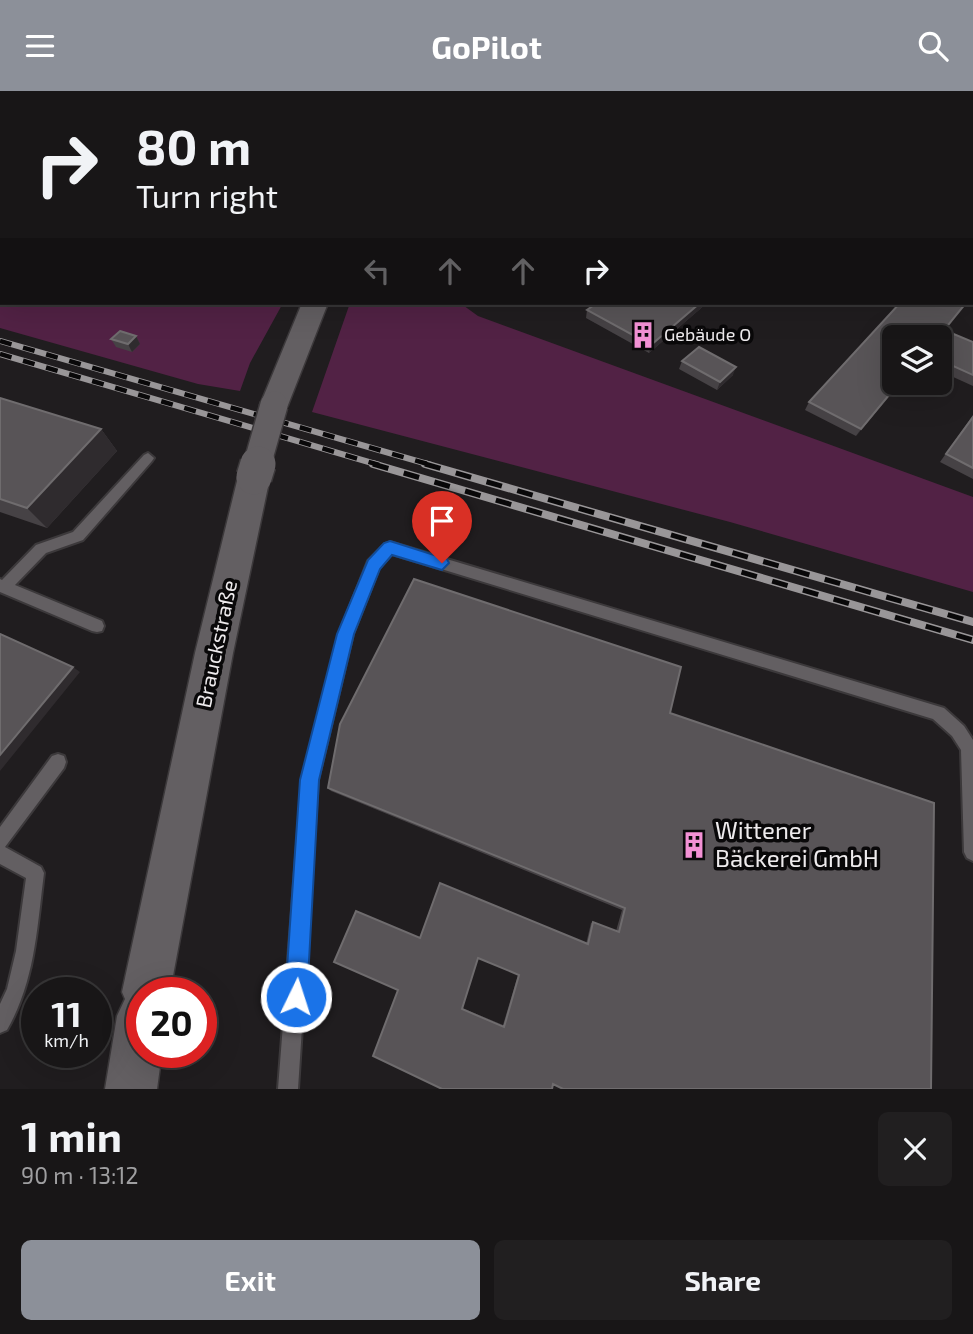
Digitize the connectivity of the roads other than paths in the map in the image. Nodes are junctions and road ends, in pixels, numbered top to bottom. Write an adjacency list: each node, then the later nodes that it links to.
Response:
1 (314, 305): 9 (street, Brauckstraße, bridge)
2 (148, 458): 3 (lane)
3 (2, 586): 4 (lane)
4 (97, 626)
5 (58, 762): 6 (lane)
6 (0, 841)
7 (973, 852): 13 (lane)
8 (0, 854): 10 (lane)
9 (149, 977)
10 (0, 1023)
11 (134, 1068): 12 (street)
12 (131, 1089)
13 (288, 1089)

